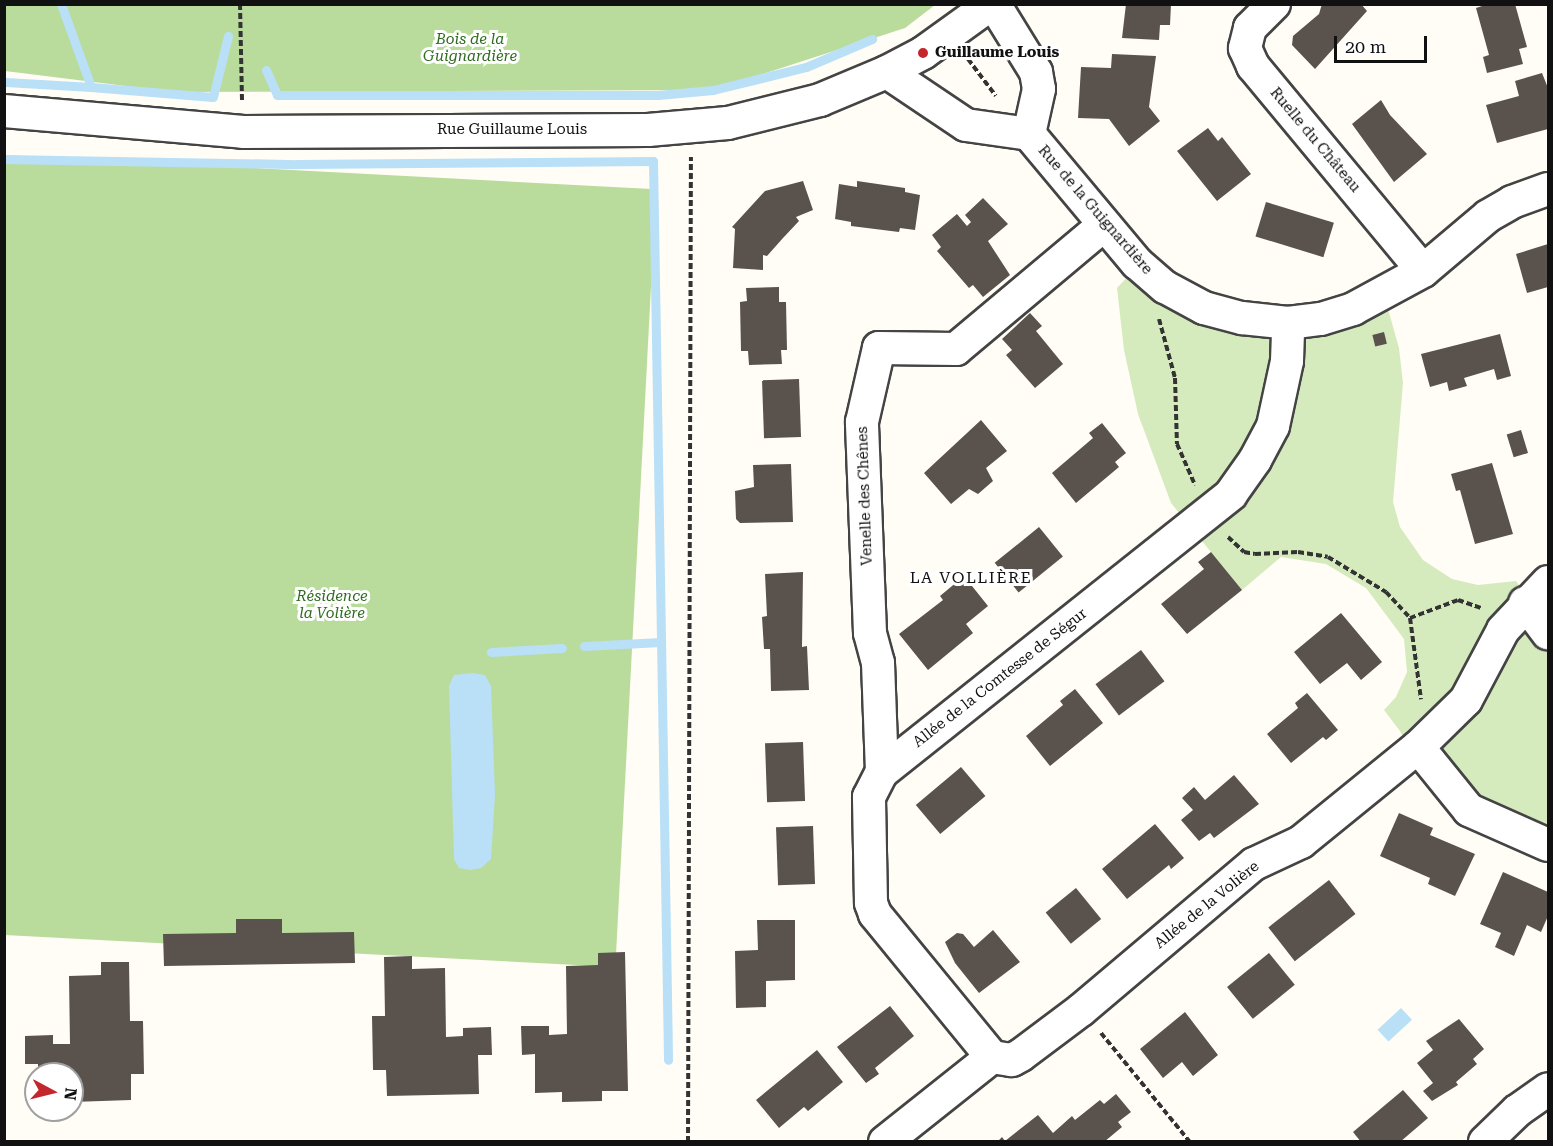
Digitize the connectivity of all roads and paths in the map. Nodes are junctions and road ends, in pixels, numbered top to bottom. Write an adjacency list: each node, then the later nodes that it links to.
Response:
1 (240, 4): 8 (path)
2 (993, 4): 4 (street, Rue Guillaume Louis); 9 (street)
3 (1274, 4): 12 (street, Ruelle du Château)
4 (950, 35): 5 (street, Rue Guillaume Louis); 9 (path)
5 (888, 72): 7 (street, Rue Guillaume Louis); 9 (street)
6 (4, 111): 8 (street, Rue Guillaume Louis)
7 (691, 126): 8 (street, Rue Guillaume Louis); 27 (path)
8 (243, 132)
9 (1017, 134): 11 (street, Rue de la Guignardière)
10 (1548, 189): 12 (street, Rue de la Guignardière)
11 (1104, 225): 14 (street, Rue de la Guignardière); 22 (street, Venelle des Chênes)
12 (1424, 271): 14 (street, Rue de la Guignardière)
13 (1164, 315): 15 (path)
14 (1288, 323): 15 (street, Allée de la Comtesse de Ségur)
15 (1211, 511): 18 (path); 22 (street, Allée de la Comtesse de Ségur)
16 (1548, 582): 17 (street, Allée de la Volière)
17 (1525, 603): 19 (street, Allée de la Volière); 20 (street)
18 (1410, 618): 19 (path); 21 (path)
19 (1503, 630): 21 (street, Allée de la Volière)
20 (1548, 633)
21 (1418, 747): 23 (street); 24 (street, Allée de la Volière)
22 (882, 772): 25 (street, Allée de la Comtesse de Ségur)
23 (1548, 845)
24 (1081, 1010): 25 (street, Allée de la Volière); 29 (path)
25 (992, 1056): 28 (street)
26 (1548, 1089): 30 (street)
27 (688, 1142)
28 (885, 1142)
29 (1190, 1142)
30 (1485, 1142)

